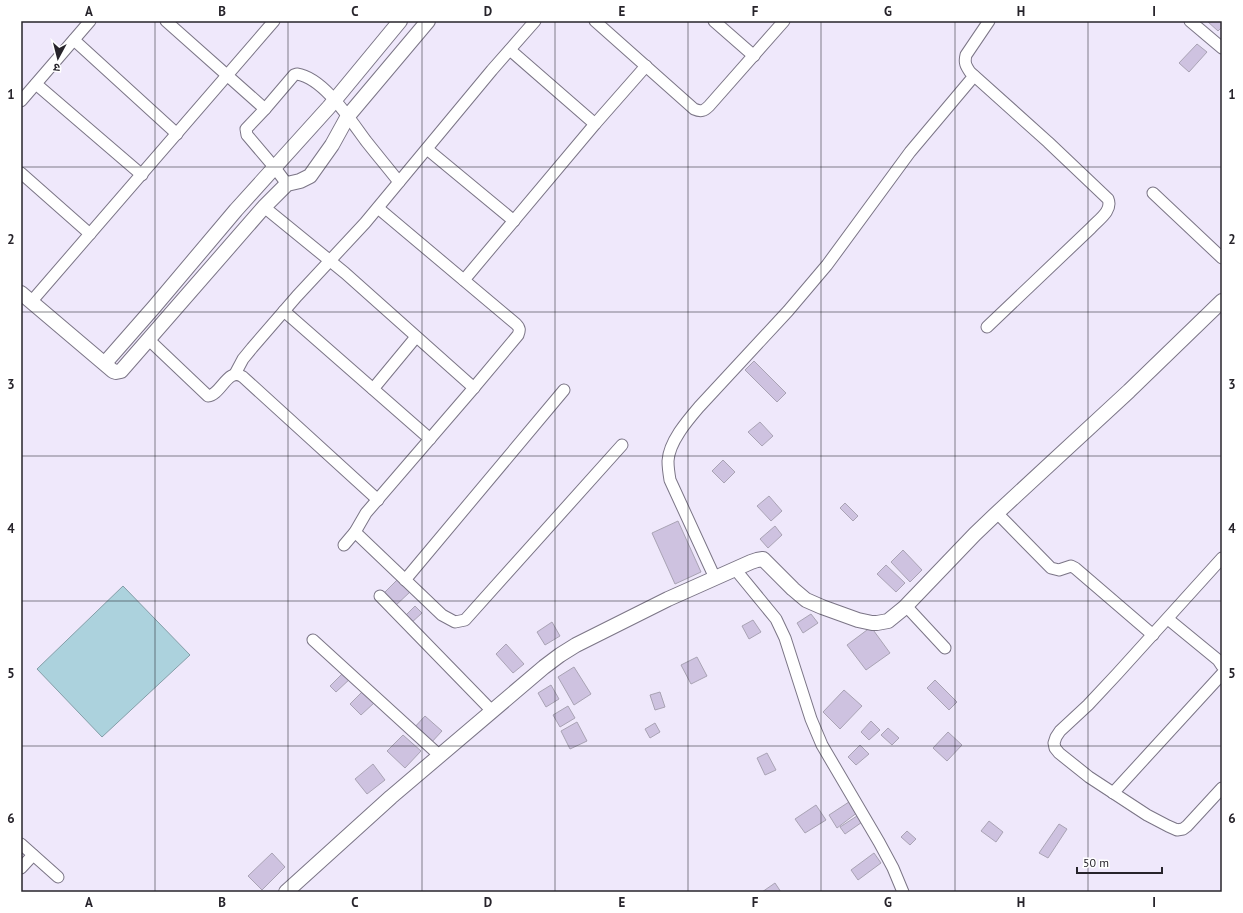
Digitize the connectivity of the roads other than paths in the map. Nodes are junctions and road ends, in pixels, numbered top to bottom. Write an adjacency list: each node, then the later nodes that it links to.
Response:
1 (90, 21): 12 (street)
2 (166, 21): 17 (street)
3 (274, 21): 17 (street)
4 (400, 21): 20 (street)
5 (428, 21): 23 (street)
6 (535, 21): 14 (street)
7 (596, 21): 16 (street)
8 (714, 21): 15 (street)
9 (784, 21): 15 (street)
10 (989, 21): 18 (street)
11 (1190, 21): 13 (street)
12 (74, 40): 19 (street); 25 (street)
13 (1222, 48)
14 (510, 50): 24 (street); 26 (street)
15 (754, 56): 16 (street)
16 (646, 66): 24 (street)
17 (228, 76): 22 (street); 25 (street)
18 (974, 76): 44 (street); 60 (street)
19 (36, 84): 21 (street); 29 (street)
20 (335, 100): 22 (street); 23 (street); 27 (street)
21 (21, 101)
22 (265, 109): 27 (street)
23 (348, 116): 30 (street); 31 (street)
24 (595, 124): 35 (street)
25 (177, 134): 29 (street)
26 (427, 149): 30 (street); 35 (street)
27 (275, 168): 31 (street); 47 (street)
28 (21, 173): 36 (street)
29 (142, 175): 36 (street)
30 (399, 182): 34 (street)
31 (287, 184): 33 (street)
32 (1153, 193): 37 (street)
33 (264, 207): 38 (street); 46 (street)
34 (378, 208): 38 (street); 39 (street)
35 (514, 221): 39 (street)
36 (90, 234): 42 (street)
37 (1222, 258)
38 (330, 261): 43 (street); 45 (street)
39 (464, 280): 49 (street)
40 (21, 292): 42 (street)
41 (1222, 301): 55 (street)
42 (31, 302): 47 (street)
43 (284, 311): 48 (street); 50 (street)
44 (986, 328)
45 (416, 337): 49 (street); 50 (street)
46 (148, 339): 47 (street); 48 (street)
47 (104, 363)
48 (235, 374): 54 (street)
49 (474, 388): 52 (street)
50 (373, 389): 52 (street)
51 (564, 390): 61 (street)
52 (430, 439): 54 (street)
53 (622, 445): 61 (street)
54 (378, 500): 56 (street)
55 (997, 513): 63 (street); 65 (street)
56 (355, 532): 57 (street); 61 (street)
57 (344, 545)
58 (1222, 558): 64 (street)
59 (735, 569): 60 (street); 63 (street); 79 (street)
60 (715, 578): 70 (street)
61 (405, 580)
62 (380, 596): 70 (street)
63 (906, 606): 67 (street)
64 (1168, 618): 65 (street); 68 (street)
65 (1153, 635): 73 (street)
66 (313, 640): 71 (street)
67 (945, 648)
68 (1222, 666)
69 (1222, 674): 73 (street)
70 (492, 711): 71 (street)
71 (439, 755): 78 (street)
72 (1222, 788): 73 (street)
73 (1113, 793)
74 (21, 844): 75 (street)
75 (33, 855): 76 (street); 77 (street)
76 (21, 868)
77 (58, 876)
78 (286, 892)
79 (903, 892)

